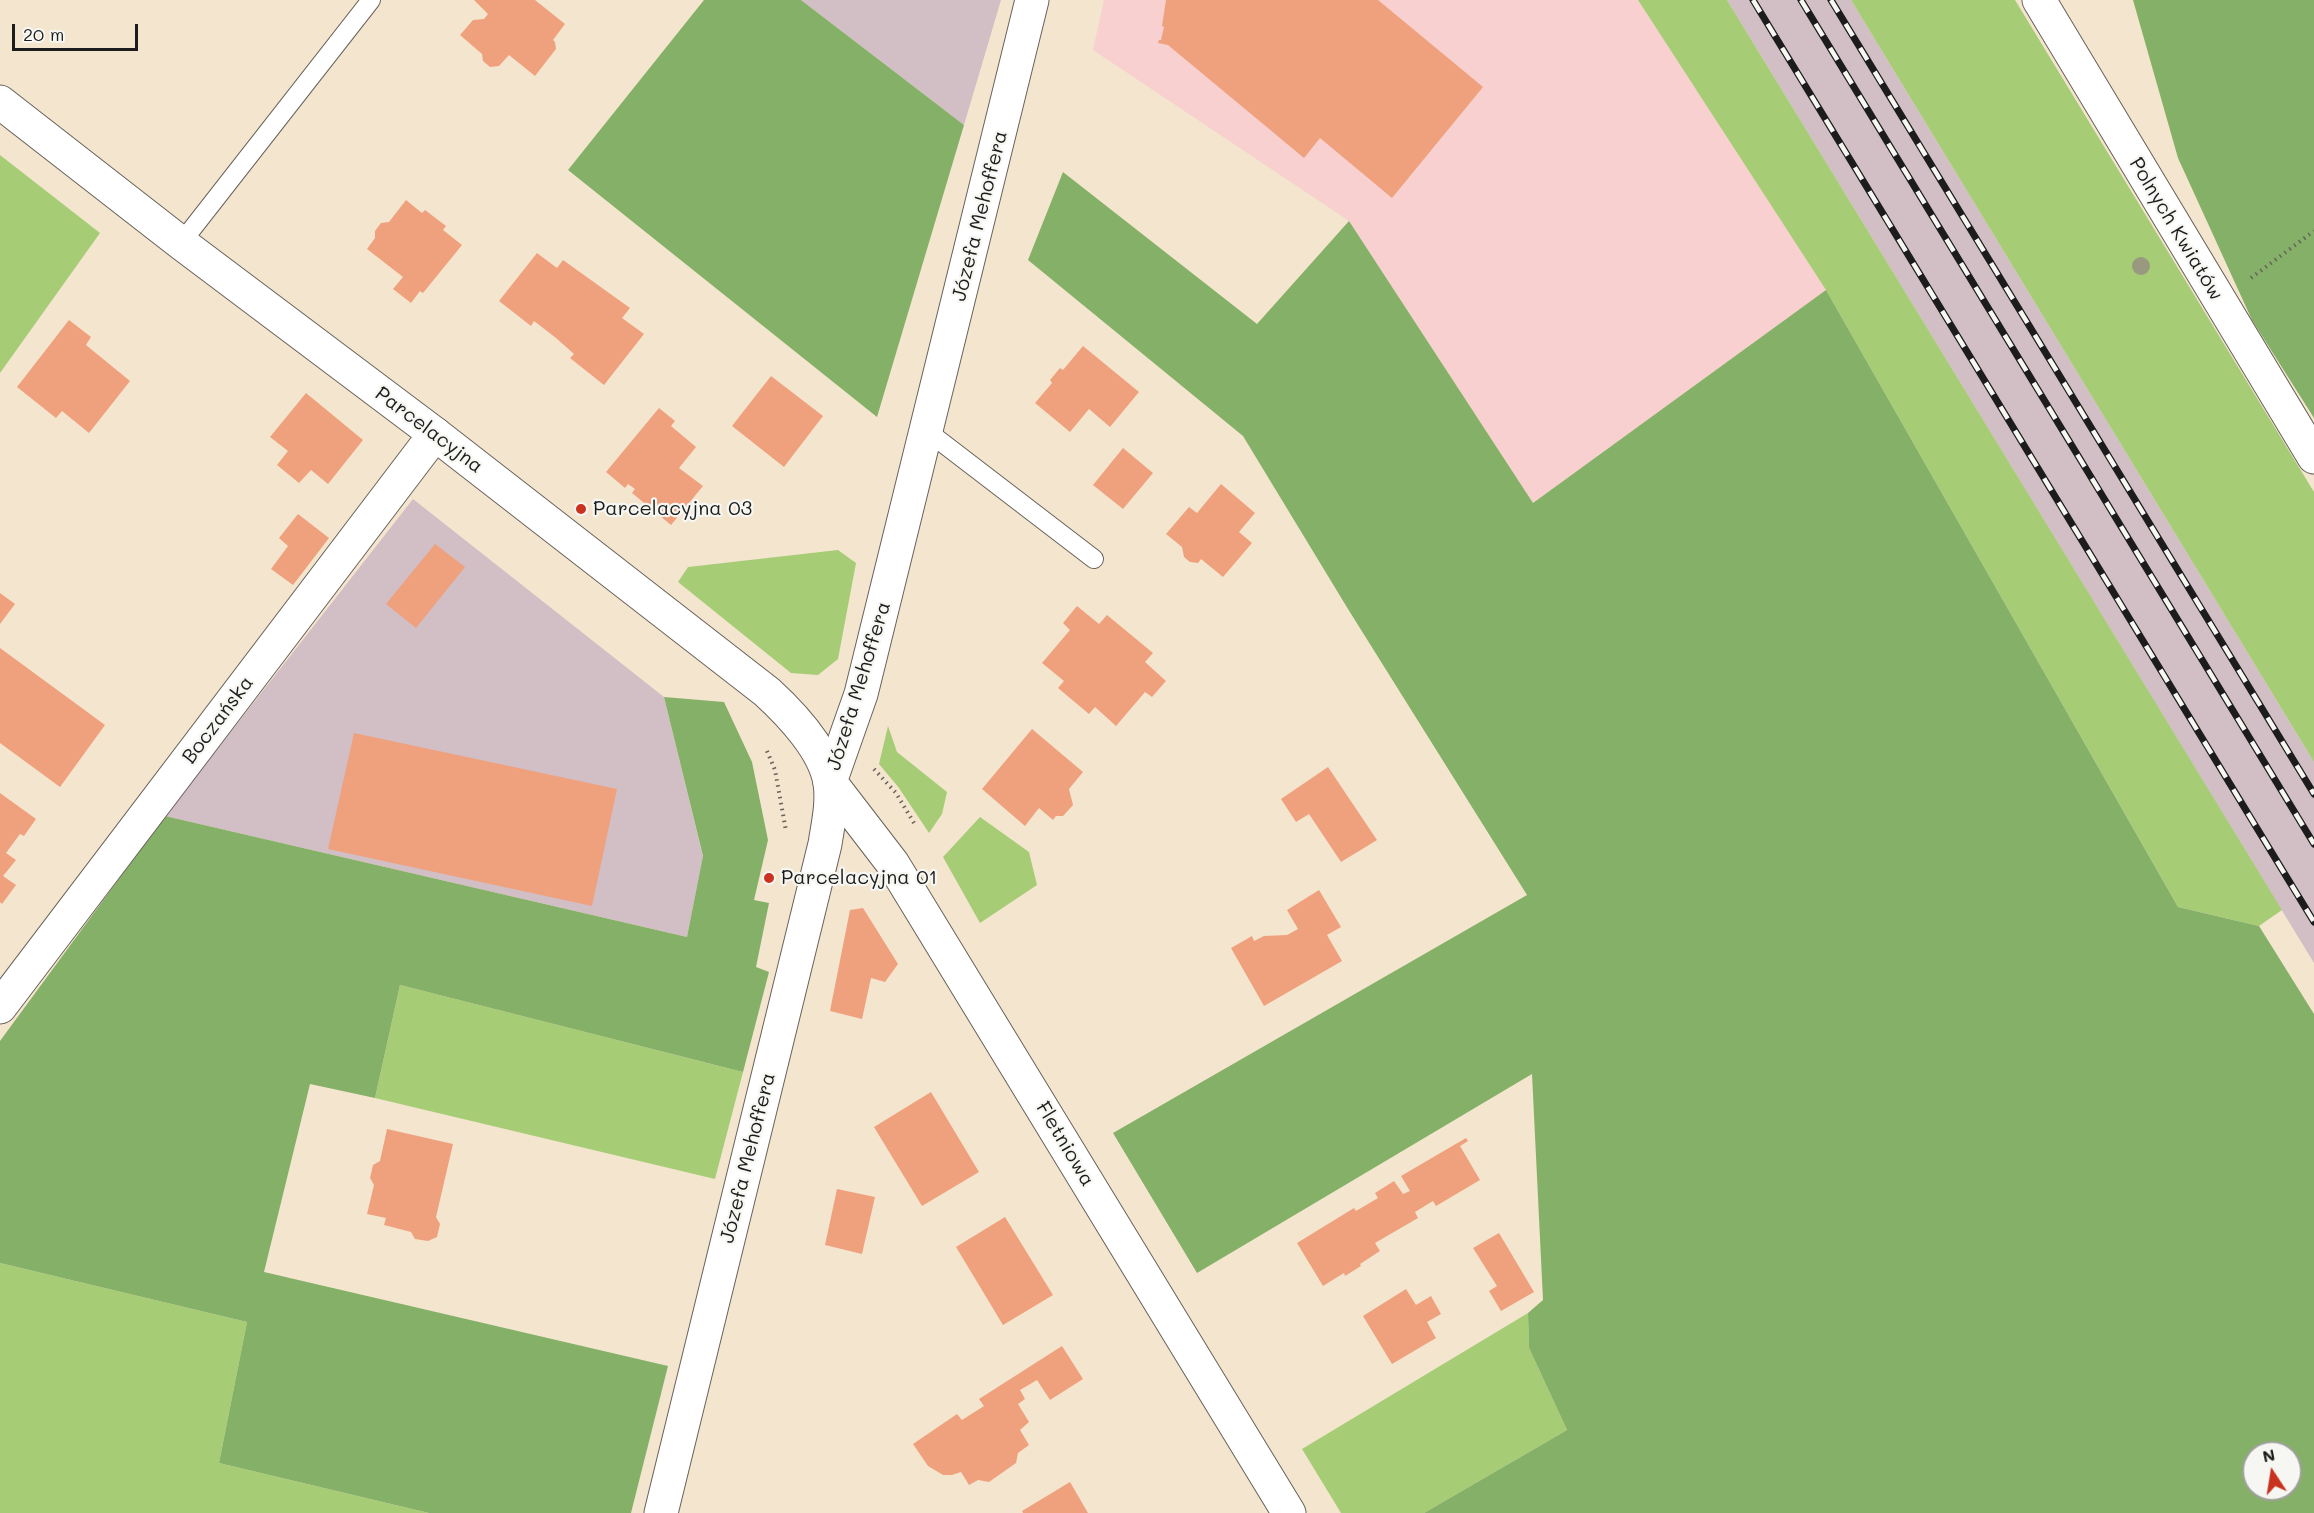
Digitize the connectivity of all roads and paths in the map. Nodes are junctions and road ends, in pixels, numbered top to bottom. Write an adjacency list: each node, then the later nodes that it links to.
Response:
1 (371, 0): 6 (lane)
2 (1032, 0): 8 (street, Józefa Mehoffera)
3 (2044, 2): 7 (street, Polnych Kwiatów)
4 (0, 102): 6 (street, Parcelacyjna)
5 (2314, 231): 7 (path)
6 (181, 243): 9 (street, Parcelacyjna)
7 (2219, 301): 10 (street, Polnych Kwiatów)
8 (927, 431): 11 (lane); 13 (street, Józefa Mehoffera)
9 (435, 434): 13 (street, Parcelacyjna); 15 (street, Boczańska)
10 (2314, 457)
11 (1094, 559)
12 (764, 740): 14 (path)
13 (830, 782): 16 (street, Józefa Mehoffera); 17 (street, Fletniowa)
14 (787, 836)
15 (0, 1007)
16 (661, 1513)
17 (1290, 1513)

